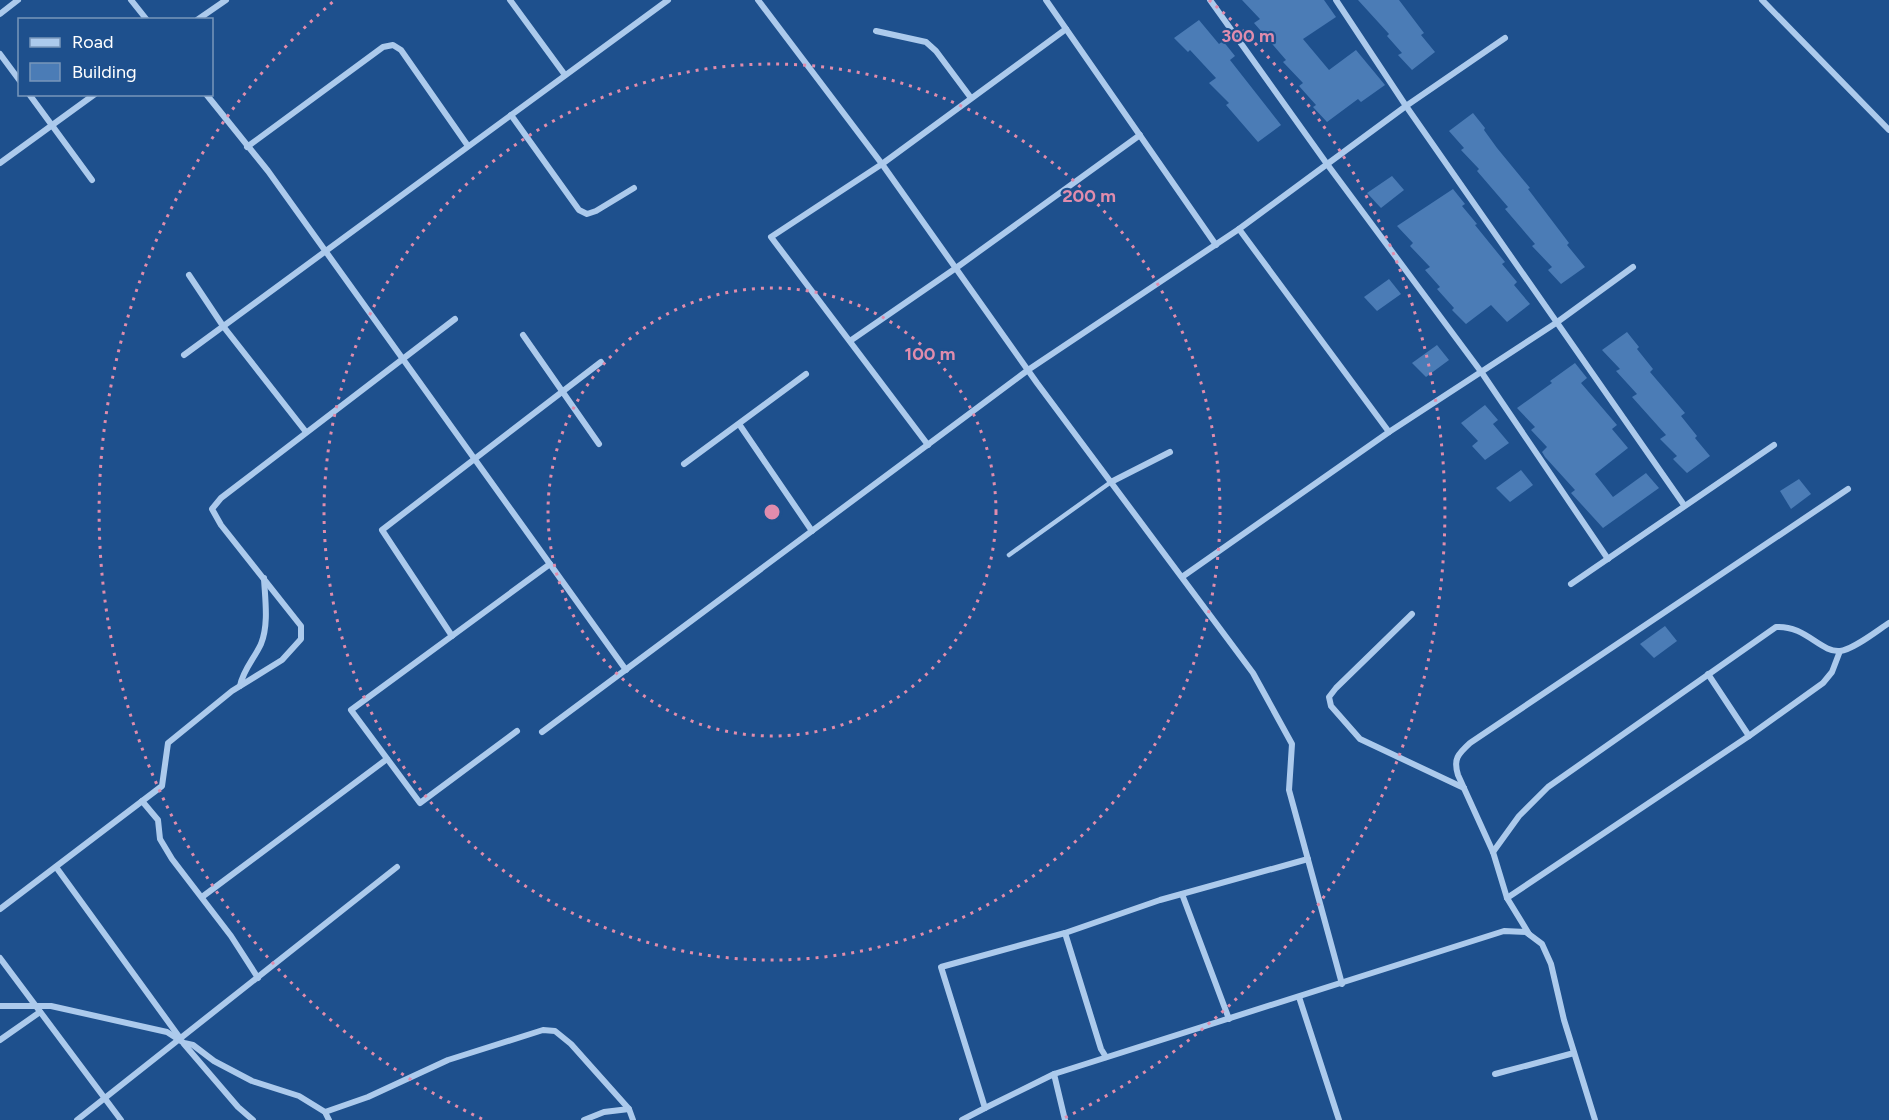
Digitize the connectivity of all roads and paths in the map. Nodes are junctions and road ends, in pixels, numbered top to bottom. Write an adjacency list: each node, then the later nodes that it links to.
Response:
1 (18, 0): 11 (street)
2 (131, 0): 12 (street)
3 (226, 0): 13 (street)
4 (510, 0): 18 (street)
5 (668, 0): 18 (street)
6 (758, 0): 32 (street)
7 (1046, 0): 14 (street)
8 (1210, 0): 33 (street)
9 (1336, 0): 24 (street)
10 (1762, 0): 27 (street)
11 (0, 14)
12 (145, 18)
13 (200, 18)
14 (1066, 29): 23 (street); 28 (street)
15 (876, 31): 23 (street)
16 (1505, 38): 24 (street)
17 (0, 54): 19 (street)
18 (565, 75): 25 (street)
19 (18, 78)
20 (31, 96): 26 (street)
21 (92, 96): 26 (street)
22 (208, 96): 30 (street)
23 (972, 98): 32 (street)
24 (1406, 106): 33 (street); 43 (street)
25 (511, 115): 29 (street); 35 (street)
26 (53, 127): 31 (street); 34 (street)
27 (1889, 129)
28 (1140, 135): 37 (street); 40 (street)
29 (468, 146): 30 (street); 38 (street)
30 (247, 147): 38 (street)
31 (0, 163)
32 (882, 164): 40 (street); 46 (street)
33 (1327, 164): 36 (street); 51 (street)
34 (92, 180)
35 (634, 188)
36 (1239, 229): 37 (street); 56 (street)
37 (1216, 245): 50 (street)
38 (325, 250): 44 (street); 48 (street)
39 (1633, 267): 43 (street)
40 (956, 268): 46 (street); 50 (street)
41 (189, 275): 44 (street)
42 (455, 319): 48 (street)
43 (1556, 323): 51 (street); 65 (street)
44 (223, 326): 47 (street); 55 (street)
45 (523, 335): 53 (street)
46 (850, 341): 58 (street)
47 (184, 355)
48 (402, 358): 55 (street); 61 (street)
49 (601, 362): 53 (street)
50 (1028, 370): 58 (street); 63 (street)
51 (1482, 373): 56 (street); 68 (street)
52 (806, 374): 54 (street)
53 (563, 392): 57 (street); 61 (street)
54 (739, 424): 62 (street); 66 (street)
55 (306, 432): 70 (street)
56 (1389, 432): 71 (street)
57 (599, 444)
58 (928, 445): 66 (street)
59 (1774, 445): 65 (street)
60 (1170, 452): 63 (street)
61 (476, 460): 69 (street); 75 (street)
62 (684, 464)
63 (1110, 482): 67 (lane); 71 (street)
64 (1848, 489): 84 (street)
65 (1684, 505): 68 (street)
66 (812, 531): 77 (street)
67 (1009, 555)
68 (1608, 559): 72 (street)
69 (550, 564): 75 (street); 77 (street)
70 (264, 577): 79 (street); 79 (street)
71 (1182, 577): 87 (street)
72 (1571, 584)
73 (1412, 614): 84 (street)
74 (1889, 623): 76 (street)
75 (452, 636): 83 (street)
76 (1840, 651): 78 (street); 82 (street)
77 (626, 670): 81 (street)
78 (1708, 674): 82 (street); 86 (street)
79 (240, 686): 85 (street)
80 (517, 730): 83 (street)
81 (542, 732)
82 (1749, 736): 92 (street)
83 (387, 759): 91 (street)
84 (1464, 788): 86 (street)
85 (142, 801): 88 (street); 91 (street)
86 (1493, 852): 92 (street)
87 (1308, 859): 90 (street); 98 (street)
88 (56, 867): 93 (street); 104 (street)
89 (397, 867): 97 (street)
90 (1182, 894): 94 (street); 102 (street)
91 (201, 897): 97 (street)
92 (1507, 898): 95 (street)
93 (0, 909)
94 (1065, 933): 106 (street); 110 (street)
95 (1530, 935): 98 (street); 105 (street)
96 (0, 958): 101 (street)
97 (258, 978): 104 (street)
98 (1341, 984): 99 (street)
99 (1299, 997): 102 (street); 121 (street)
100 (0, 1006): 101 (street)
101 (38, 1009): 103 (street); 104 (street); 109 (street)
102 (1229, 1019): 106 (street)
103 (0, 1040)
104 (180, 1040): 109 (street); 112 (street); 115 (street)
105 (1574, 1053): 108 (street); 122 (street)
106 (1106, 1057): 107 (street)
107 (1054, 1074): 110 (street); 120 (street)
108 (1495, 1074)
109 (104, 1099): 113 (street); 114 (street)
110 (985, 1108): 119 (street)
111 (629, 1109): 112 (street); 117 (street); 118 (street)
112 (325, 1112): 116 (street)
113 (77, 1120)
114 (121, 1120)
115 (253, 1120)
116 (329, 1120)
117 (584, 1120)
118 (633, 1120)
119 (962, 1120)
120 (1065, 1120)
121 (1339, 1120)
122 (1595, 1120)

